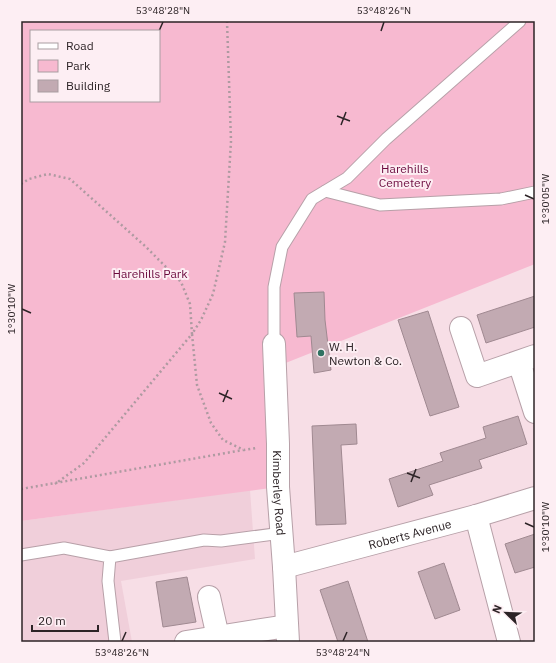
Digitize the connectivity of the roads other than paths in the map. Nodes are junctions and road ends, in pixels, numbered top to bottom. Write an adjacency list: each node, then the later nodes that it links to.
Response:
1 (520, 21): 2 (lane)
2 (325, 191): 3 (lane); 5 (lane)
3 (535, 192)
4 (461, 328): 6 (street)
5 (274, 344): 10 (street, Kimberley Road)
6 (527, 359): 7 (street)
7 (535, 412)
8 (535, 498): 9 (street, Roberts Avenue)
9 (476, 516): 13 (street, Roberts Avenue); 19 (street)
10 (282, 533): 12 (lane); 13 (street, Kimberley Road)
11 (21, 555): 12 (lane)
12 (110, 557): 17 (lane)
13 (284, 567): 15 (street, Kimberley Road)
14 (209, 598): 16 (street)
15 (288, 634): 16 (street)
16 (218, 637): 18 (street)
17 (115, 642)
18 (186, 642)
19 (509, 642)

